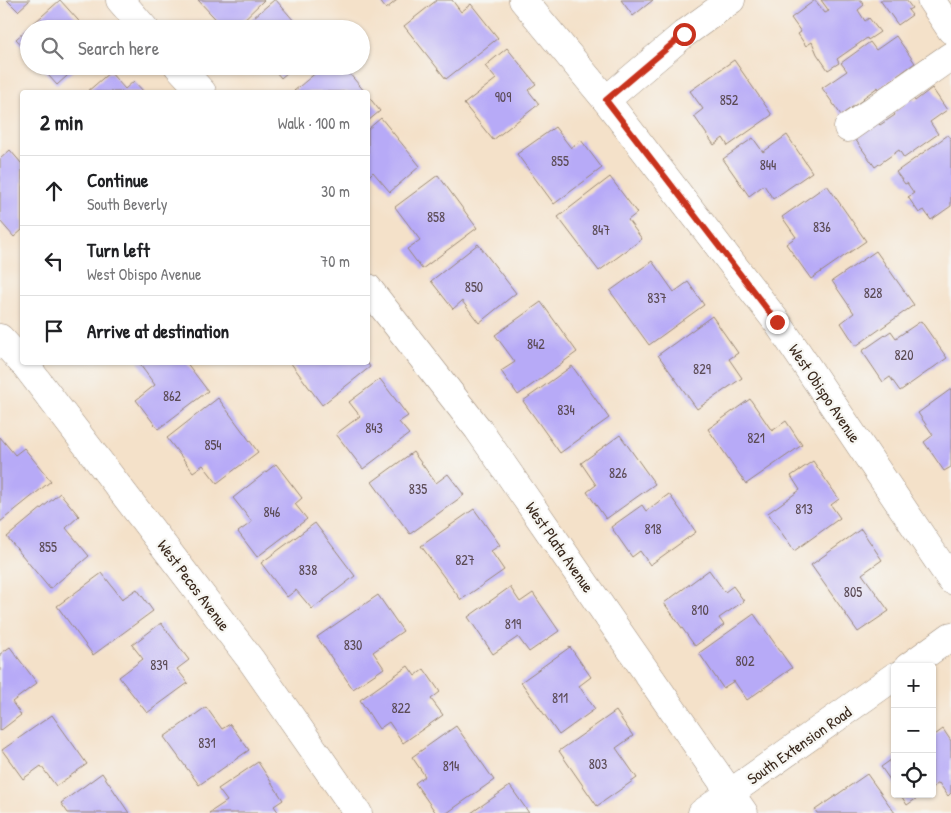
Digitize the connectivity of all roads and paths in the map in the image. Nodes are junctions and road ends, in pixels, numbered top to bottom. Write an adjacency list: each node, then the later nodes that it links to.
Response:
1 (120, 0): 5 (street)
2 (523, 0): 10 (street, West Obispo Avenue)
3 (731, 0): 10 (street)
4 (931, 0): 6 (street)
5 (137, 20)
6 (951, 30)
7 (951, 56): 11 (street)
8 (186, 75): 9 (street)
9 (200, 90)
10 (606, 100): 16 (street, West Obispo Avenue)
11 (848, 128)
12 (370, 291): 20 (street, West Plata Avenue)
13 (0, 338): 14 (street, West Pecos Avenue)
14 (20, 359)
15 (25, 365): 21 (street, West Pecos Avenue)
16 (951, 580)
17 (951, 636): 18 (street)
18 (914, 663)
19 (891, 679): 20 (street, South Extension Road)
20 (737, 803): 22 (street, South Extension Road)
21 (358, 813)
22 (702, 813)

